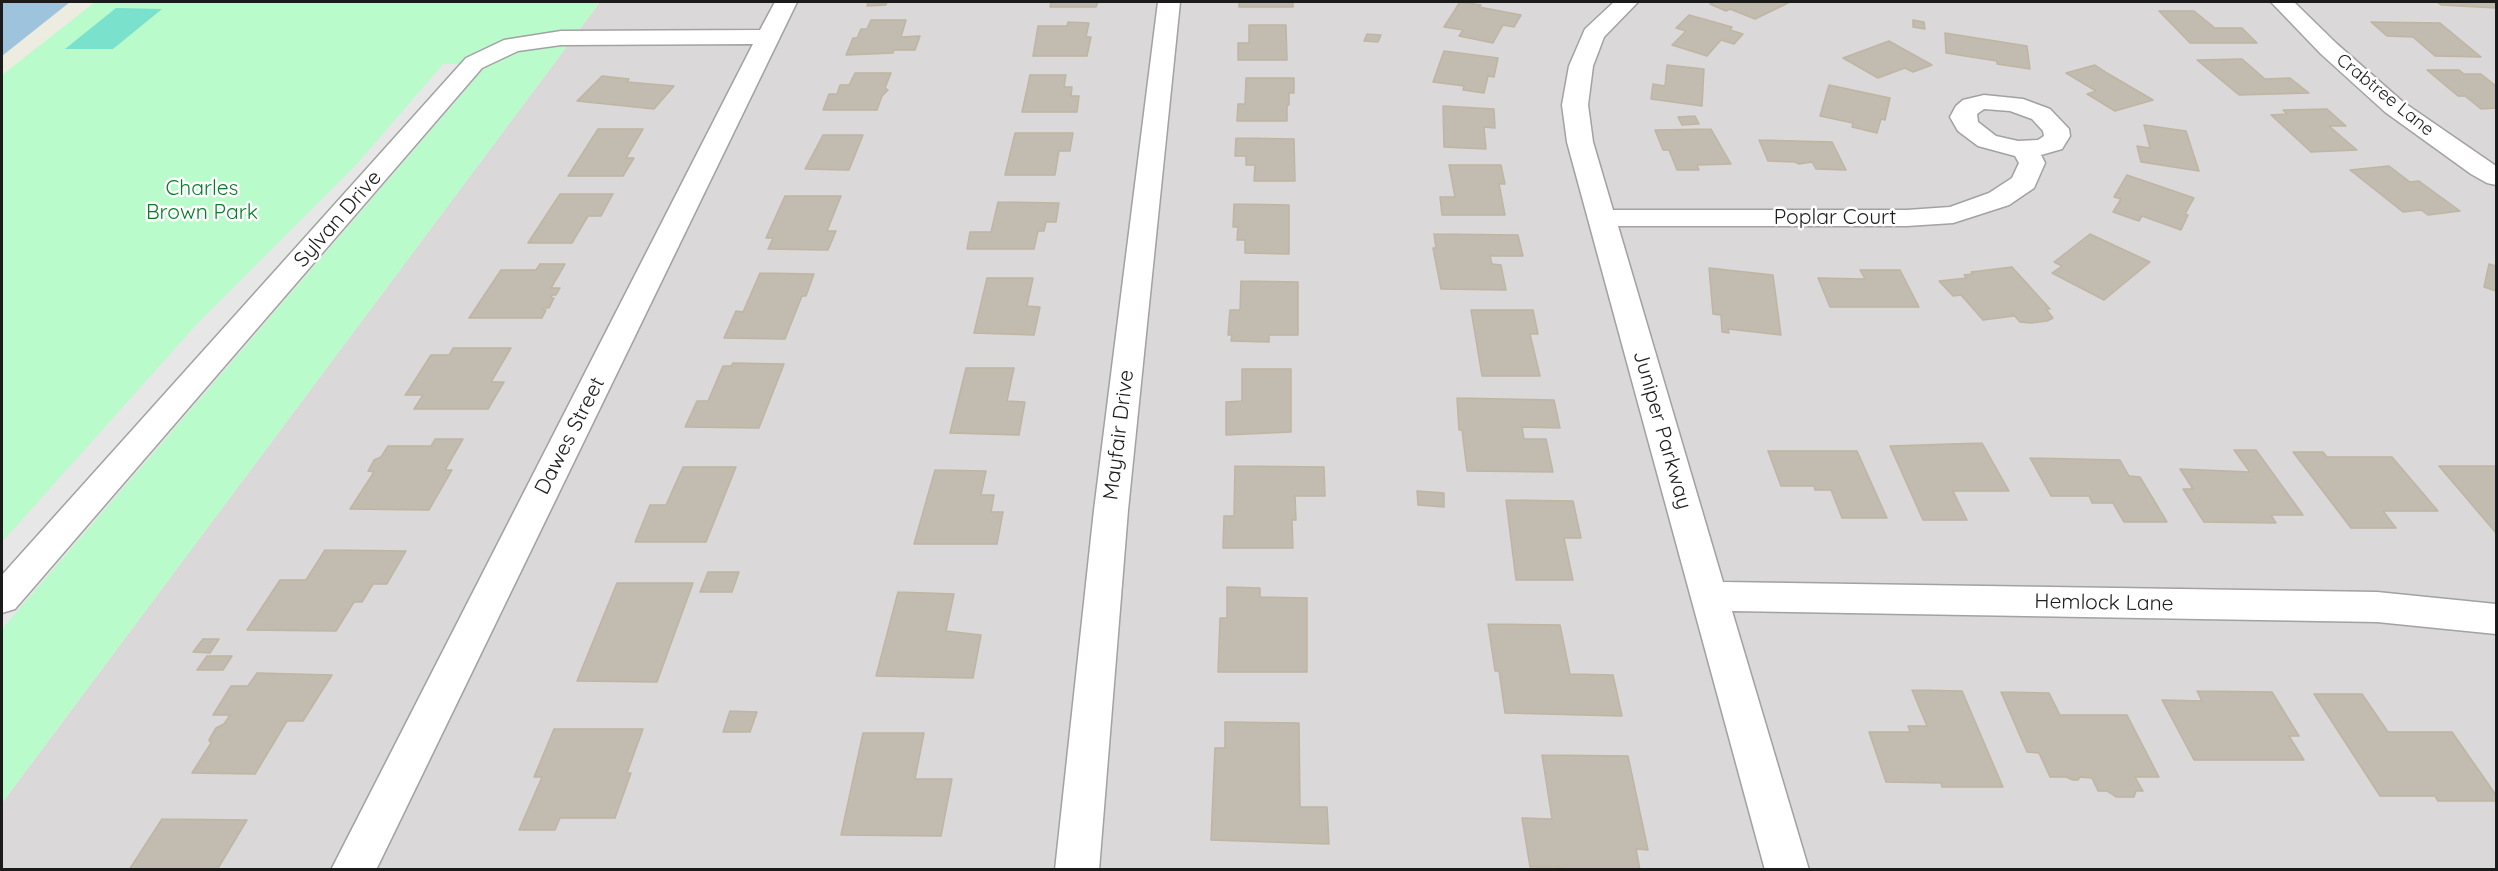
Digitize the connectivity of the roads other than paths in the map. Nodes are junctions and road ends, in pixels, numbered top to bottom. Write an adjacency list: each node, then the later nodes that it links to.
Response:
1 (786, 2): 5 (street, Dawes Street)
2 (1169, 2): 13 (street, Mayfair Drive)
3 (1628, 2): 8 (street, Juniper Parkway)
4 (2282, 2): 7 (street, Crabtree Lane)
5 (770, 37): 10 (street, Sylvan Drive); 12 (street, Dawes Street)
6 (2024, 149): 8 (street, Poplar Court)
7 (2496, 177)
8 (1601, 218): 9 (street, Juniper Parkway)
9 (1710, 596): 11 (street, Hemlock Lane); 14 (street, Juniper Parkway)
10 (2, 599)
11 (2496, 619)
12 (353, 870)
13 (1077, 870)
14 (1787, 870)

